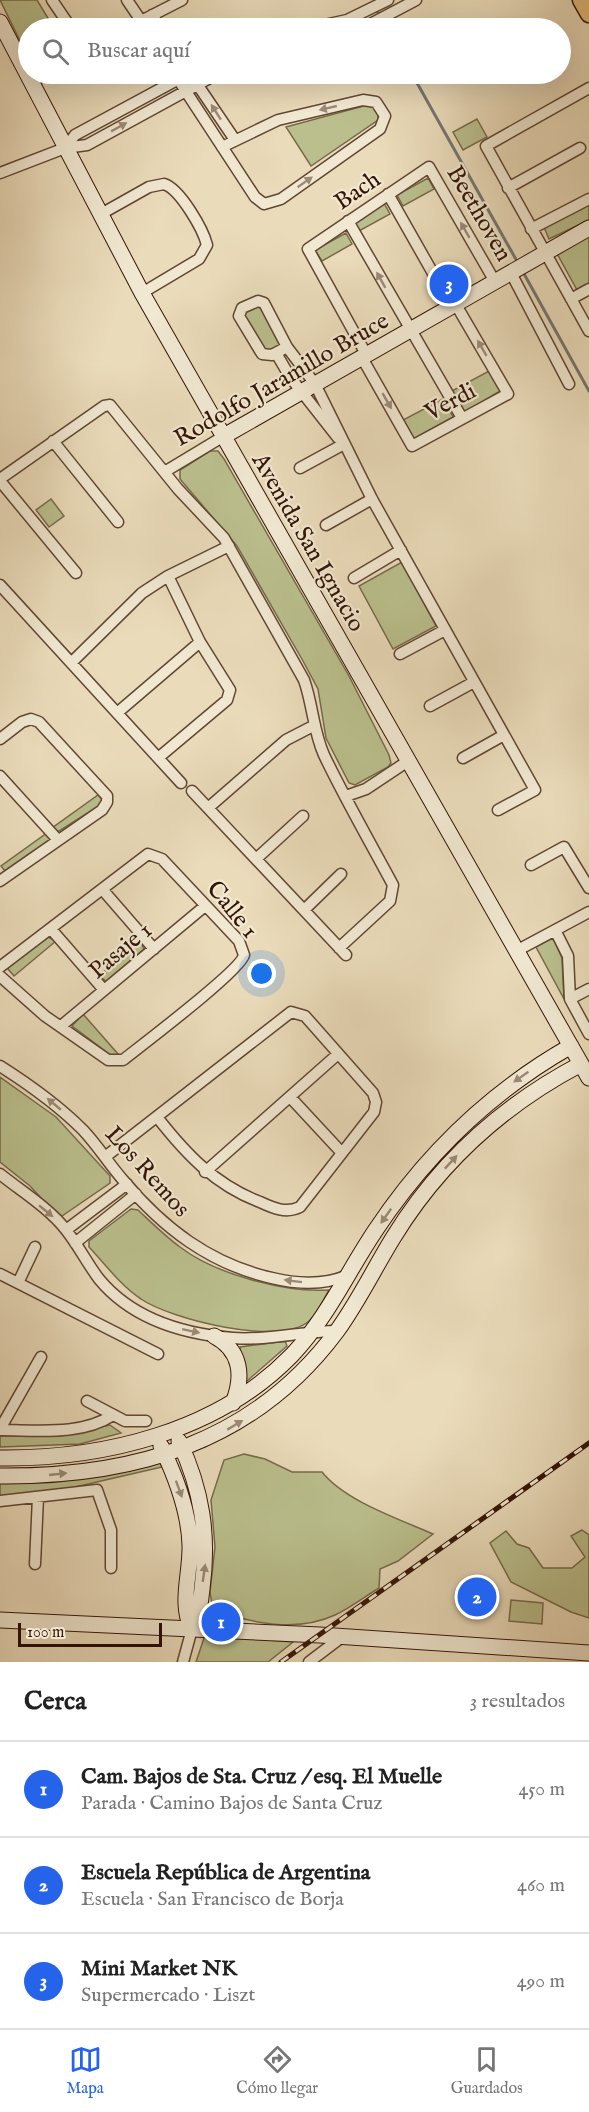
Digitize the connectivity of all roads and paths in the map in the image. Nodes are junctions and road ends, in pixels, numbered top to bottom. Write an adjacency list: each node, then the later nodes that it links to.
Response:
1 (52, 0): 9 (street)
2 (127, 0): 10 (street)
3 (182, 0): 8 (street)
4 (388, 0): 13 (street)
5 (416, 0): 14 (street)
6 (581, 0): 7 (main road)
7 (589, 14)
8 (152, 15): 11 (street); 12 (street)
9 (64, 18)
10 (139, 18)
11 (149, 18)
12 (154, 18)
13 (351, 18)
14 (382, 18)
15 (0, 22): 16 (street, Avenida San Ignacio)
16 (18, 57)
17 (32, 84): 27 (street, Avenida San Ignacio)
18 (167, 84): 23 (street)
19 (184, 84): 22 (street)
20 (197, 84): 22 (street); 25 (street, one-way to 20)
21 (589, 88): 31 (street)
22 (185, 90): 24 (street); 26 (street)
23 (148, 95): 24 (street); 27 (street)
24 (154, 107): 27 (street, one-way to 24)
25 (235, 140): 26 (street); 26 (street, one-way to 25)
26 (222, 147)
27 (65, 148): 30 (street); 34 (street, Avenida San Ignacio)
28 (580, 148): 31 (street)
29 (429, 166): 32 (street, Bach); 40 (street, Beethoven, one-way to 29)
30 (0, 173)
31 (508, 188): 37 (street)
32 (388, 194): 35 (street, Bach); 44 (street)
33 (589, 199): 37 (street)
34 (101, 214): 42 (street, Avenida San Ignacio); 42 (street)
35 (348, 221): 45 (street, one-way to 35); 49 (street, Bach)
36 (589, 228): 38 (street, Rodolfo Jaramillo Bruce)
37 (531, 229): 38 (street)
38 (544, 252): 39 (street, Rodolfo Jaramillo Bruce); 43 (street)
39 (510, 271): 40 (street, Rodolfo Jaramillo Bruce); 50 (street)
40 (494, 280): 44 (street, Rodolfo Jaramillo Bruce)
41 (589, 289): 43 (street)
42 (142, 292): 53 (street, Avenida San Ignacio)
43 (571, 299): 46 (street)
44 (453, 304): 45 (street, Rodolfo Jaramillo Bruce); 52 (street, Verdi, one-way to 44)
45 (409, 331): 49 (street, Rodolfo Jaramillo Bruce); 52 (street)
46 (589, 331)
47 (287, 347): 48 (street); 48 (street); 51 (street)
48 (276, 353): 51 (street)
49 (364, 355): 51 (street, Rodolfo Jaramillo Bruce); 52 (street, Verdi, one-way to 52)
50 (569, 384)
51 (309, 387): 53 (street, Rodolfo Jaramillo Bruce); 55 (street)
52 (462, 418)
53 (224, 436): 57 (street, Rodolfo Jaramillo Bruce); 80 (street, Avenida San Ignacio)
54 (53, 441): 57 (street); 58 (street); 60 (street)
55 (344, 444): 56 (street); 59 (street)
56 (300, 468)
57 (166, 471): 62 (street, Rodolfo Jaramillo Bruce)
58 (0, 480): 64 (street)
59 (372, 499): 61 (street); 63 (street)
60 (118, 522)
61 (326, 525)
62 (229, 546): 65 (street); 75 (street, Rodolfo Jaramillo Bruce)
63 (400, 549): 66 (street); 68 (street)
64 (76, 573)
65 (168, 576): 69 (street); 71 (street)
66 (354, 578)
67 (0, 585): 71 (street)
68 (445, 630): 70 (street); 72 (street)
69 (200, 642): 74 (street); 78 (street)
70 (400, 654)
71 (71, 663): 74 (street)
72 (474, 682): 73 (street); 76 (street)
73 (429, 706)
74 (117, 713): 78 (street)
75 (315, 725): 84 (street, Rodolfo Jaramillo Bruce); 85 (street)
76 (504, 735): 79 (street); 86 (street)
77 (0, 739): 88 (street)
78 (158, 758): 82 (street)
79 (464, 758)
80 (408, 761): 84 (street); 101 (street, Avenida San Ignacio)
81 (0, 776): 88 (street)
82 (181, 783)
83 (192, 791): 85 (street)
84 (346, 796): 96 (street, Rodolfo Jaramillo Bruce)
85 (208, 808): 89 (street)
86 (498, 810)
87 (303, 816): 89 (street)
88 (58, 840): 92 (street)
89 (256, 859): 96 (street)
90 (531, 865): 93 (street)
91 (341, 874): 96 (street)
92 (2, 877)
93 (589, 888)
94 (102, 889): 95 (street, Calle 1); 98 (street, Calle 1); 100 (street)
95 (205, 906): 100 (street, Pasaje 1); 107 (street, Calle 1)
96 (304, 910)
97 (589, 912): 99 (street)
98 (51, 929): 102 (street, Calle 1); 105 (street)
99 (555, 930): 101 (street); 106 (street)
100 (153, 949): 105 (street, Pasaje 1)
101 (518, 950): 109 (street, Avenida San Ignacio)
102 (0, 967)
103 (0, 976): 107 (street, Calle 1)
104 (589, 989): 106 (street)
105 (104, 990): 107 (street, Pasaje 1)
106 (570, 999): 108 (street)
107 (61, 1026)
108 (589, 1034)
109 (571, 1046): 111 (street, Avenida San Ignacio); 116 (street, one-way to 116)
110 (339, 1054): 114 (street); 115 (street); 118 (street)
111 (581, 1064): 113 (street, Avenida San Ignacio); 117 (street)
112 (0, 1066): 119 (street, Los Remos, one-way to 112)
113 (589, 1078)
114 (290, 1097): 118 (street); 120 (street)
115 (157, 1117): 119 (street); 120 (street)
116 (467, 1120): 117 (street); 122 (street)
117 (479, 1134): 124 (street, one-way to 117)
118 (342, 1153): 120 (street)
119 (105, 1157): 123 (street, Los Remos)
120 (205, 1172)
121 (0, 1174): 126 (street, one-way to 126)
122 (412, 1180): 124 (street); 130 (street, one-way to 130)
123 (127, 1184): 125 (street, Los Remos); 126 (street)
124 (426, 1191): 133 (street)
125 (136, 1194): 127 (street); 130 (street, Los Remos, one-way to 125)
126 (66, 1230): 127 (street)
127 (75, 1243): 134 (street, one-way to 134)
128 (35, 1247): 131 (street)
129 (0, 1274): 131 (street)
130 (350, 1275): 132 (street)
131 (18, 1283): 135 (street)
132 (313, 1331): 133 (street); 134 (street); 138 (street)
133 (337, 1331): 144 (street, one-way to 133)
134 (214, 1336): 138 (street)
135 (158, 1354)
136 (41, 1357): 141 (street)
137 (87, 1401): 139 (street)
138 (233, 1403): 142 (street)
139 (113, 1414): 140 (street); 141 (street)
140 (146, 1420)
141 (0, 1429)
142 (174, 1431): 143 (street); 144 (street)
143 (156, 1436): 145 (street); 146 (street)
144 (183, 1449): 146 (street); 155 (street, one-way to 144)
145 (88, 1451): 147 (street); 148 (street)
146 (166, 1455): 148 (street); 155 (street, one-way to 155)
147 (0, 1458)
148 (90, 1469): 149 (street, one-way to 148)
149 (0, 1476)
150 (38, 1497): 151 (street); 152 (street); 153 (street)
151 (0, 1501)
152 (35, 1564)
153 (111, 1568)
154 (0, 1620): 155 (street)
155 (192, 1629): 156 (street); 158 (street)
156 (342, 1637): 157 (street); 159 (street)
157 (589, 1653)
158 (183, 1662)
159 (309, 1662)

